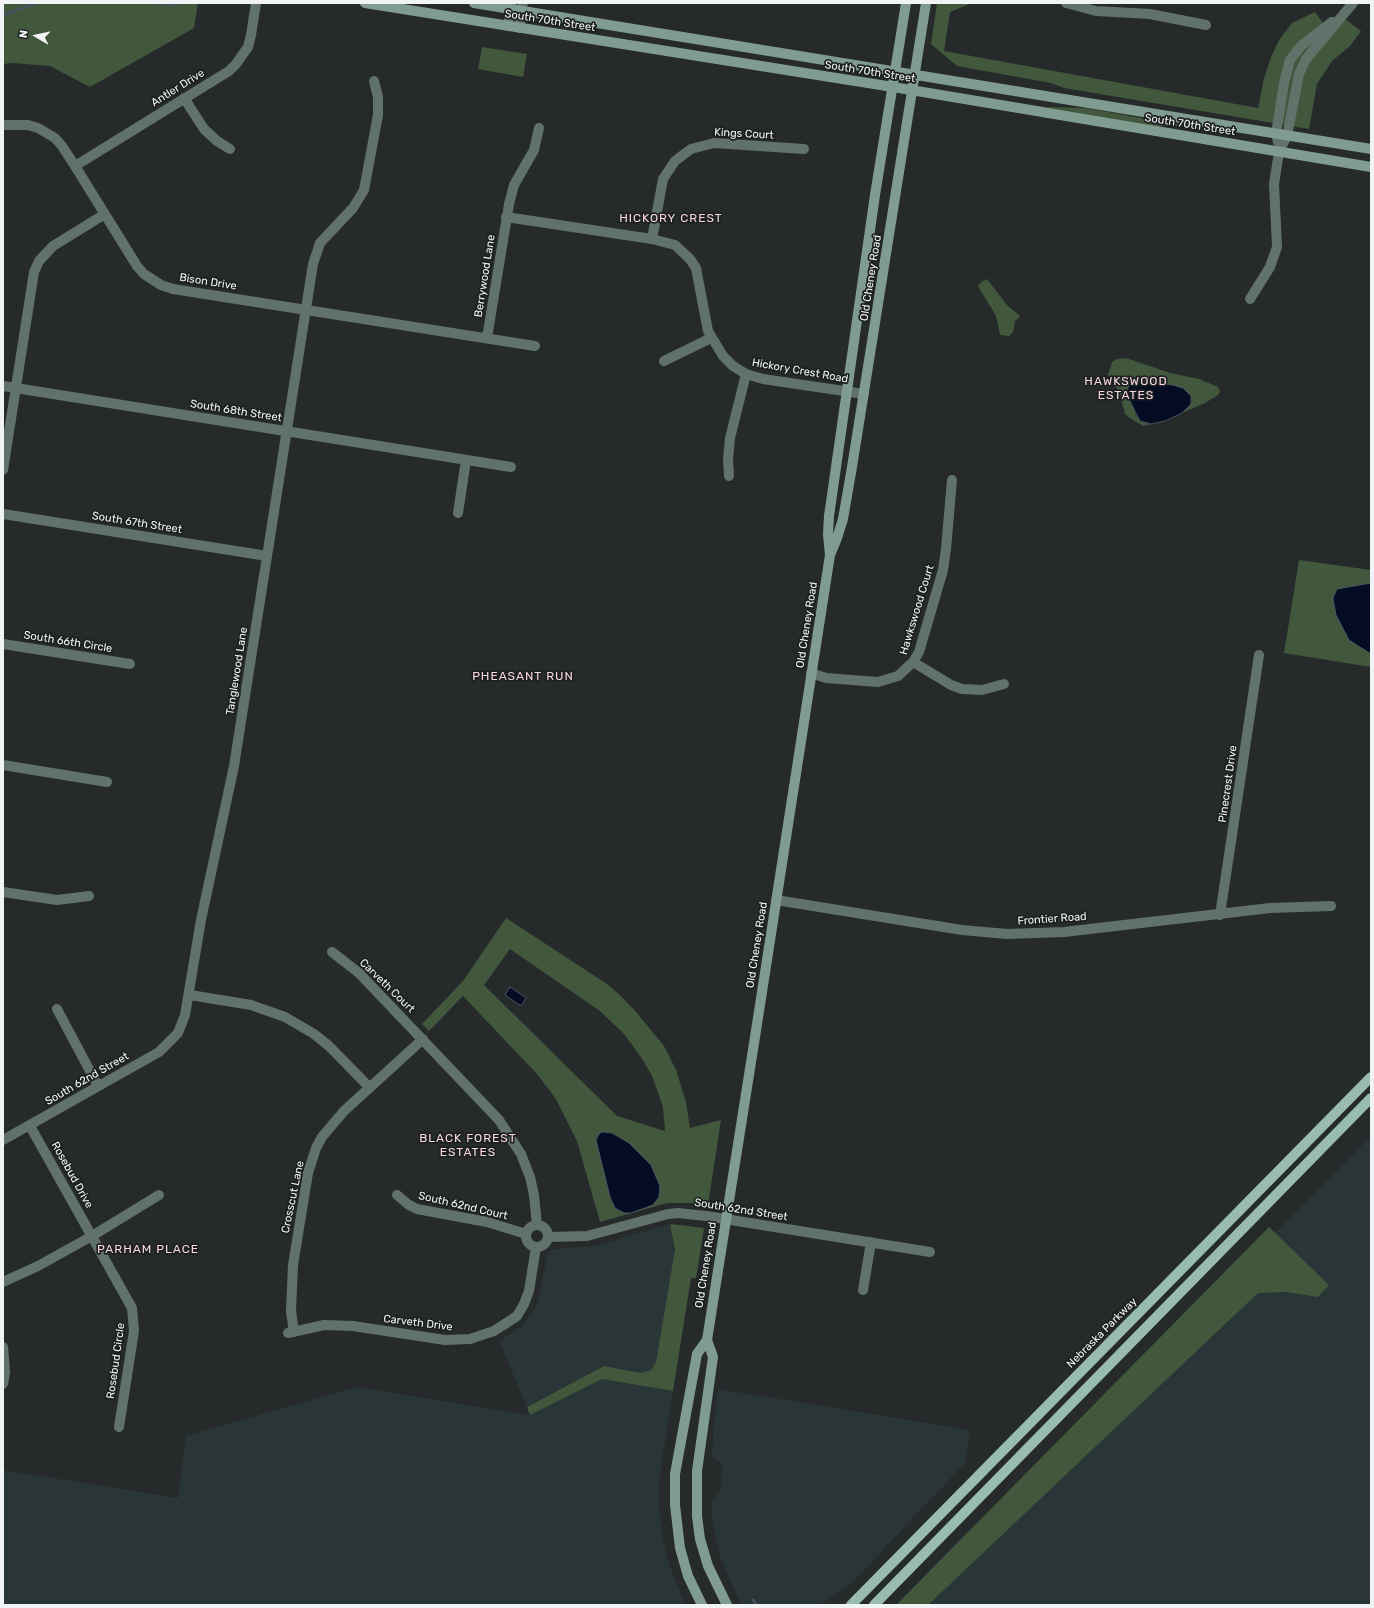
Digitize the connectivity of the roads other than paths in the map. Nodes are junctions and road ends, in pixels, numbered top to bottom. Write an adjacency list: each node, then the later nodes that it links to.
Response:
1 (256, 3): 19 (street, Antler Drive)
2 (365, 3): 12 (main road, South 70th Street)
3 (474, 3): 8 (main road, South 70th Street)
4 (906, 3): 14 (main road, Old Cheney Road)
5 (926, 3): 15 (main road, Old Cheney Road)
6 (1066, 3): 11 (street)
7 (1352, 3): 10 (street)
8 (511, 6): 9 (main road, South 70th Street); 12 (street)
9 (522, 7): 13 (street); 14 (main road, South 70th Street)
10 (1341, 16): 22 (street); 23 (street)
11 (1206, 25)
12 (508, 26): 13 (main road, South 70th Street)
13 (519, 28): 17 (main road, South 70th Street)
14 (896, 71): 15 (main road, South 70th Street); 17 (main road, Old Cheney Road)
15 (915, 74): 18 (main road, Old Cheney Road); 22 (main road, South 70th Street)
16 (374, 81): 34 (street, Tanglewood Lane)
17 (893, 87): 18 (main road, South 70th Street); 42 (main road, Old Cheney Road)
18 (912, 90): 27 (main road, South 70th Street); 43 (main road, Old Cheney Road)
19 (184, 98): 24 (street); 28 (street, Antler Drive)
20 (3, 125): 28 (street, Bison Drive)
21 (539, 128): 31 (street, Berrywood Lane)
22 (1276, 134): 23 (main road, South 70th Street); 27 (street)
23 (1286, 136): 26 (main road, South 70th Street); 27 (street)
24 (230, 149)
25 (804, 149): 32 (street, Kings Court)
26 (1371, 149)
27 (1279, 152): 29 (main road, South 70th Street); 33 (street)
28 (75, 166): 30 (street, Bison Drive)
29 (1371, 166)
30 (105, 214): 34 (street, Bison Drive); 41 (street)
31 (506, 217): 32 (street, Hickory Crest Road); 35 (street, Berrywood Lane)
32 (652, 239): 36 (street, Hickory Crest Road)
33 (1250, 299)
34 (306, 310): 35 (street, Bison Drive); 44 (street, Tanglewood Lane)
35 (487, 338): 37 (street, Bison Drive)
36 (711, 338): 38 (street); 39 (street, Hickory Crest Road)
37 (535, 346)
38 (664, 361)
39 (746, 374): 42 (street, Hickory Crest Road); 48 (street)
40 (3, 386): 41 (street, South 68th Street)
41 (15, 388): 44 (street, South 68th Street); 47 (street)
42 (848, 392): 43 (street, Hickory Crest Road); 52 (main road, Old Cheney Road)
43 (864, 394): 52 (main road, Old Cheney Road)
44 (286, 431): 45 (street, South 68th Street); 53 (street, Tanglewood Lane)
45 (466, 460): 46 (street, South 68th Street); 50 (street)
46 (511, 467)
47 (3, 470)
48 (729, 476)
49 (952, 480): 56 (street, Hawkswood Court)
50 (458, 513)
51 (3, 514): 53 (street, South 67th Street)
52 (830, 555): 58 (main road, Old Cheney Road)
53 (267, 556): 68 (street, Tanglewood Lane)
54 (3, 644): 57 (street, South 66th Circle)
55 (1259, 655): 66 (street, Pinecrest Drive)
56 (913, 662): 58 (street, Hawkswood Court); 59 (street)
57 (130, 664)
58 (811, 673): 64 (main road, Old Cheney Road)
59 (1004, 684)
60 (3, 765): 61 (street)
61 (107, 782)
62 (3, 892): 63 (street)
63 (89, 896)
64 (776, 900): 66 (street, Frontier Road); 80 (main road, Old Cheney Road)
65 (1331, 906): 66 (street, Frontier Road)
66 (1220, 915)
67 (332, 952): 71 (street, Carveth Court)
68 (190, 995): 70 (street, Tanglewood Lane); 74 (street)
69 (57, 1009): 73 (street)
70 (178, 1033): 73 (street, South 62nd Street)
71 (423, 1038): 74 (street, Crosscut Lane); 81 (street)
72 (1371, 1077): 97 (main road, Nebraska Parkway)
73 (98, 1086): 76 (street, South 62nd Street)
74 (370, 1088): 90 (street, Crosscut Lane)
75 (1371, 1098): 98 (main road)
76 (30, 1126): 77 (street, South 62nd Street); 83 (street, Rosebud Drive)
77 (3, 1140)
78 (397, 1195): 82 (street, South 62nd Court)
79 (159, 1196): 83 (street)
80 (726, 1220): 84 (street, South 62nd Street); 85 (street, South 62nd Street); 91 (main road, Old Cheney Road)
81 (537, 1224): 82 (street); 84 (street)
82 (526, 1234): 86 (street)
83 (92, 1236): 88 (street); 94 (street, Rosebud Circle)
84 (549, 1237): 86 (street)
85 (871, 1242): 87 (street, South 62nd Street); 89 (street)
86 (536, 1248): 90 (street, Carveth Drive)
87 (930, 1252)
88 (3, 1282)
89 (863, 1290)
90 (291, 1333)
91 (707, 1340): 95 (main road, Old Cheney Road); 96 (main road, Old Cheney Road)
92 (3, 1347): 93 (street)
93 (3, 1384)
94 (119, 1427)
95 (702, 1605)
96 (727, 1605)
97 (851, 1605)
98 (874, 1605)

